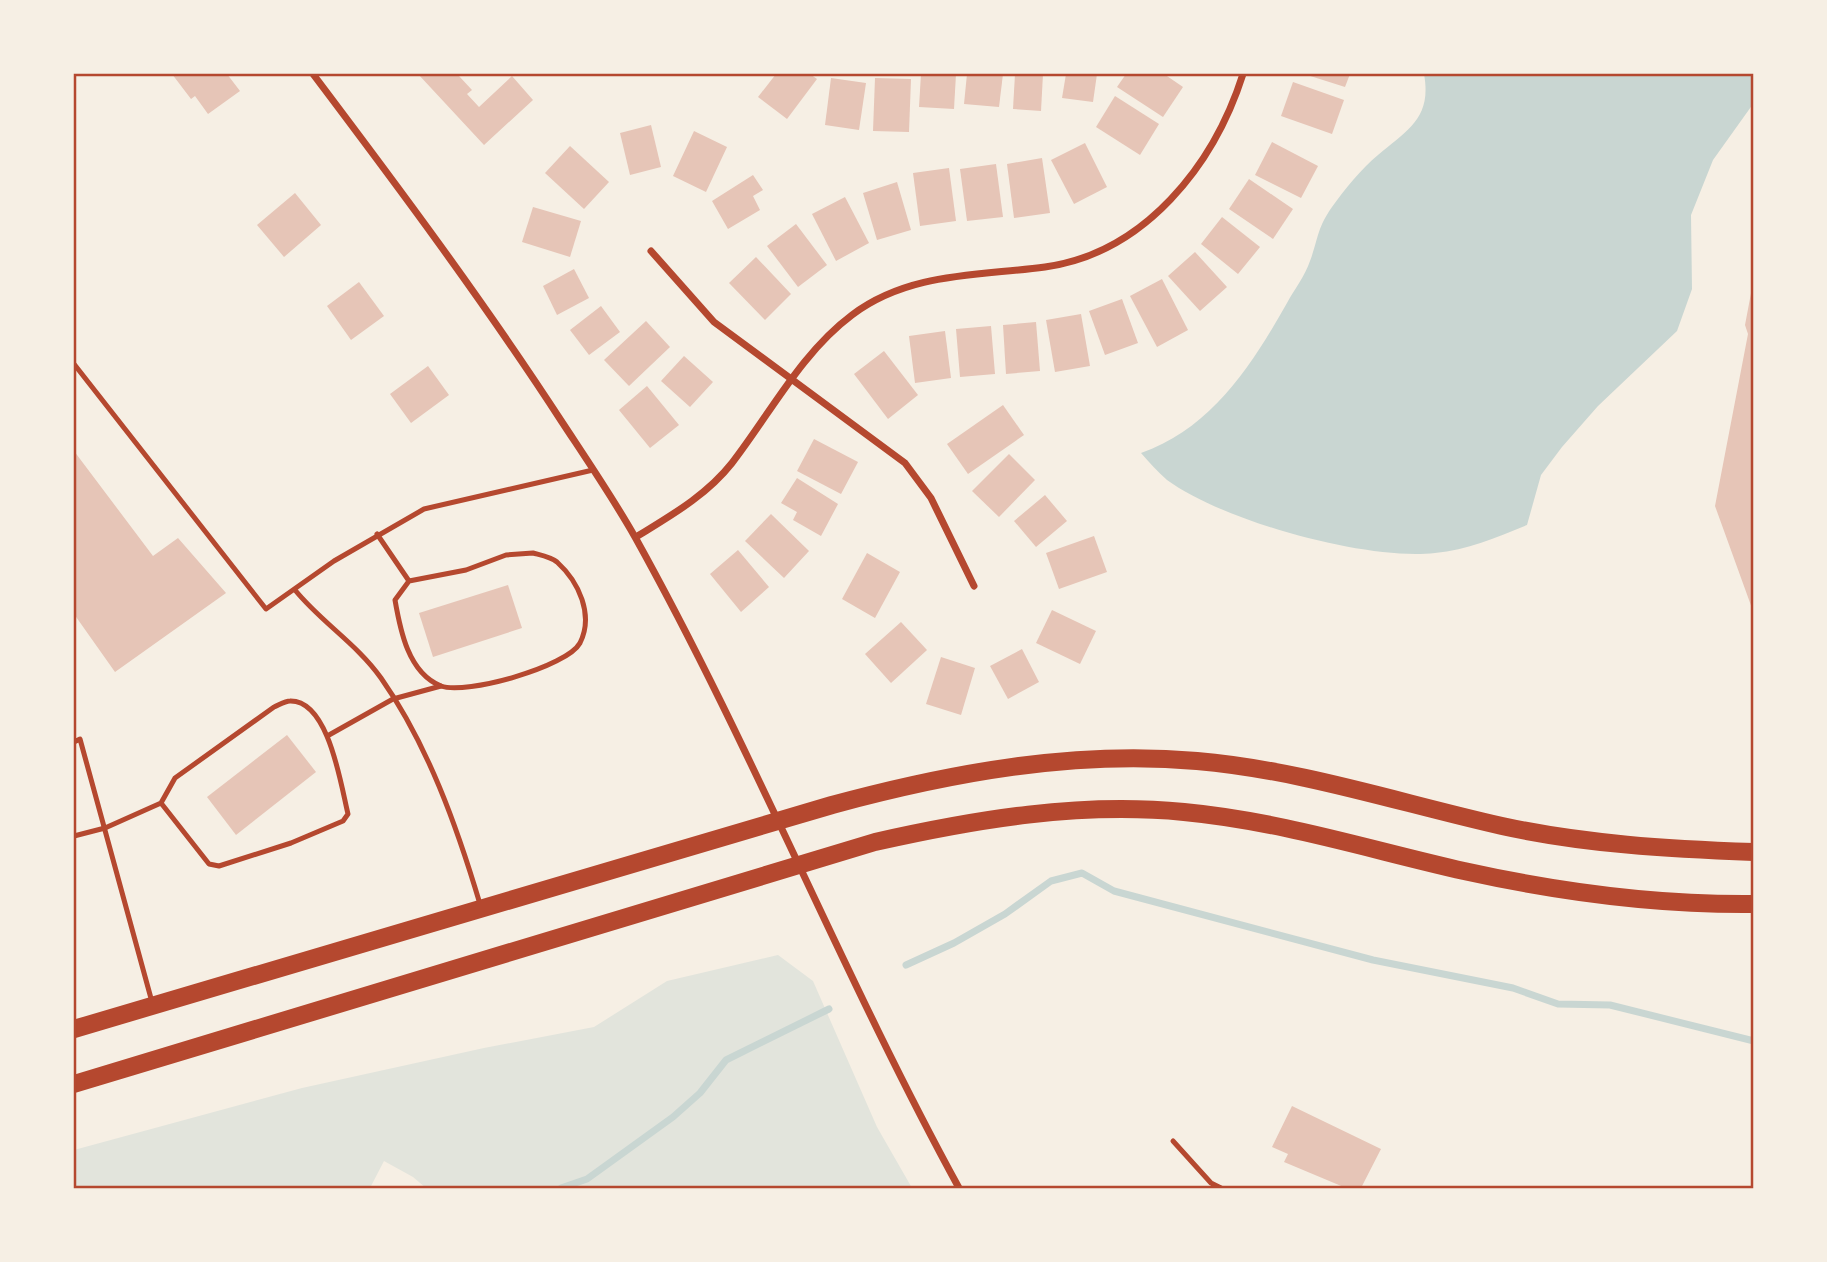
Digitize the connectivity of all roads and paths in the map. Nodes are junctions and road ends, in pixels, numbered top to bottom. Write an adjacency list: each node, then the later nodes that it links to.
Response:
1 (313, 74): 6 (street)
2 (1243, 74): 5 (street)
3 (651, 251): 5 (street)
4 (74, 364): 11 (lane)
5 (792, 379): 8 (street); 10 (street)
6 (593, 470): 7 (lane); 8 (street)
7 (377, 534): 9 (lane); 11 (lane)
8 (636, 537): 17 (street)
9 (410, 580): 12 (lane); 12 (lane)
10 (974, 586)
11 (295, 590): 13 (lane)
12 (441, 686): 13 (lane)
13 (393, 699): 14 (lane); 23 (lane)
14 (329, 735): 16 (lane); 16 (lane)
15 (74, 742): 18 (lane)
16 (161, 803): 18 (lane)
17 (779, 822): 20 (main road); 21 (street); 23 (main road)
18 (105, 828): 19 (lane); 24 (lane)
19 (74, 836)
20 (1754, 852)
21 (801, 866): 22 (main road); 26 (main road); 28 (street)
22 (1754, 904)
23 (481, 909): 24 (main road)
24 (153, 1006): 25 (main road)
25 (74, 1029)
26 (74, 1084)
27 (1173, 1141): 29 (lane)
28 (959, 1188)
29 (1221, 1188)

